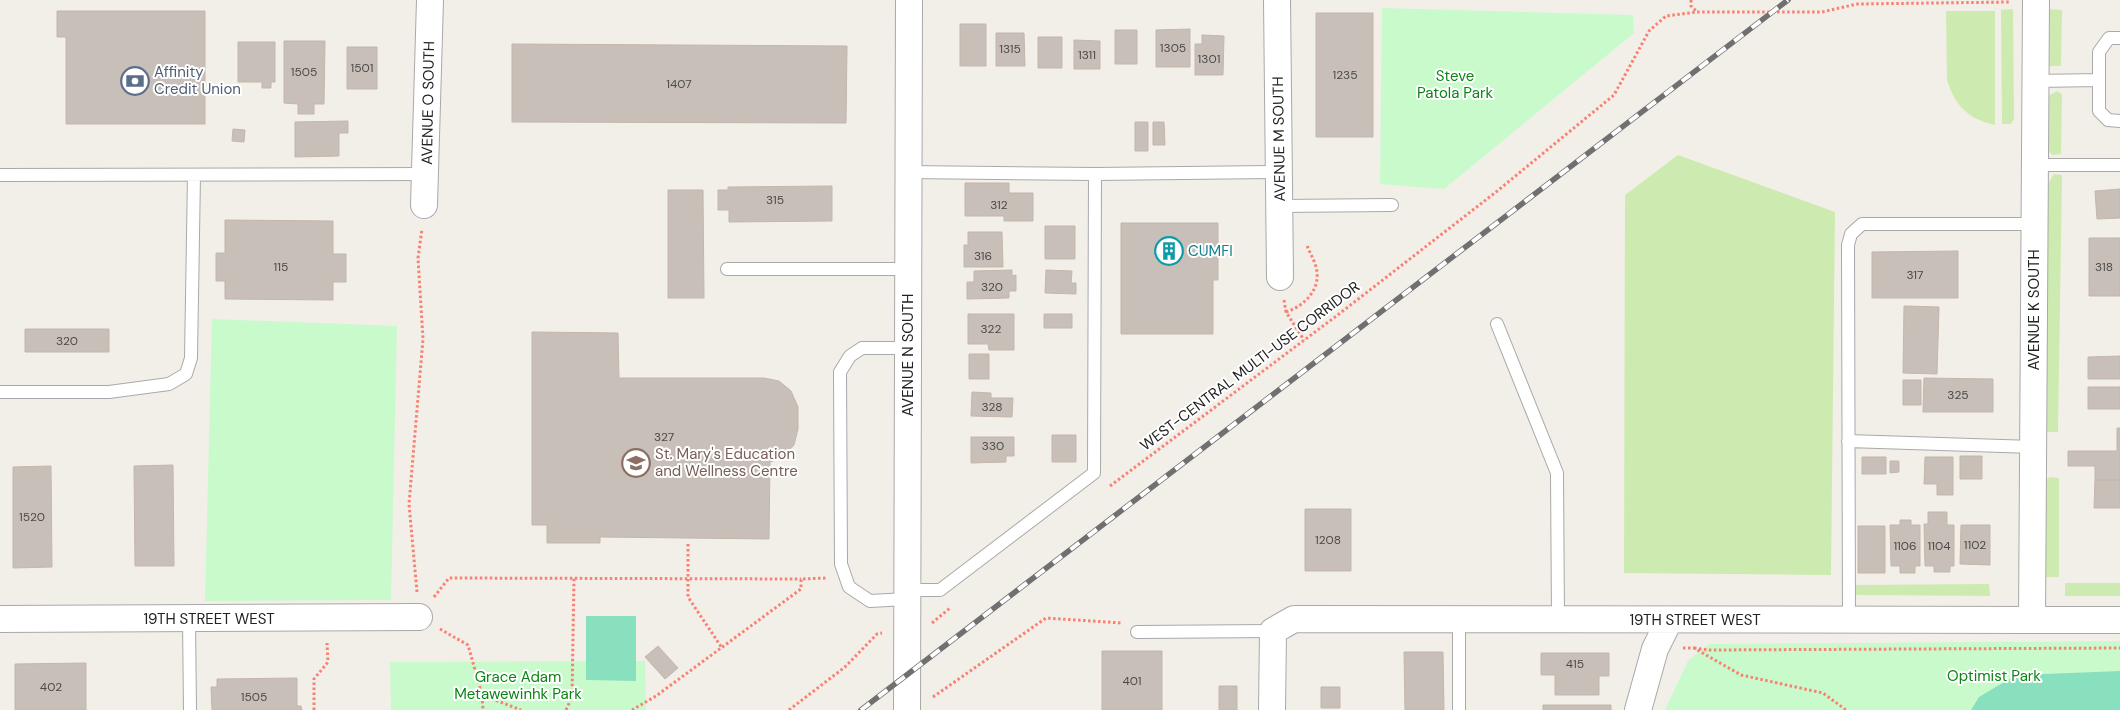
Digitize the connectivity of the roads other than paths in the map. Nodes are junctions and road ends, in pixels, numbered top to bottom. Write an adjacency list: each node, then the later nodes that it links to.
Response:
1 (430, 0): 13 (street, AVENUE O SOUTH)
2 (909, 0): 11 (street, AVENUE N SOUTH)
3 (1277, 0): 12 (street, AVENUE M SOUTH)
4 (2036, 2): 7 (street, AVENUE K SOUTH)
5 (2120, 38): 6 (lane)
6 (2099, 80): 7 (lane); 8 (lane)
7 (2035, 81): 9 (street, AVENUE K SOUTH)
8 (2120, 121)
9 (2035, 164): 10 (lane); 20 (street, AVENUE K SOUTH)
10 (2120, 164)
11 (908, 172): 14 (lane); 22 (street, AVENUE N SOUTH)
12 (1279, 172): 14 (lane); 19 (street, AVENUE M SOUTH)
13 (426, 174): 16 (lane); 17 (street, AVENUE O SOUTH)
14 (1095, 174): 29 (lane)
15 (0, 175): 16 (lane)
16 (194, 175): 26 (lane)
17 (424, 205)
18 (1392, 205): 19 (lane)
19 (1279, 206): 23 (street, AVENUE M SOUTH)
20 (2034, 224): 27 (lane); 28 (street, AVENUE K SOUTH)
21 (728, 269): 22 (lane)
22 (908, 270): 25 (street, AVENUE N SOUTH)
23 (1280, 277)
24 (1497, 324): 34 (lane)
25 (908, 348): 29 (street, AVENUE N SOUTH); 29 (lane)
26 (0, 392)
27 (1848, 441): 28 (lane); 35 (lane)
28 (2033, 447): 36 (street, AVENUE K SOUTH)
29 (907, 594): 41 (street, AVENUE N SOUTH)
30 (419, 617): 32 (street, 19TH STREET WEST)
31 (0, 619): 32 (street, 19TH STREET WEST)
32 (189, 619): 42 (lane)
33 (1459, 619): 34 (street, 19TH STREET WEST); 39 (street, 19TH STREET WEST); 44 (lane)
34 (1558, 620): 38 (street, 19TH STREET WEST)
35 (1849, 620): 36 (street, 19TH STREET WEST); 38 (street, 19TH STREET WEST)
36 (2032, 620): 37 (street, 19TH STREET WEST)
37 (2120, 620)
38 (1669, 621): 45 (street)
39 (1273, 631): 40 (lane); 43 (street)
40 (1137, 632)
41 (918, 705)
42 (190, 710)
43 (1272, 710)
44 (1459, 710)
45 (1638, 710)

